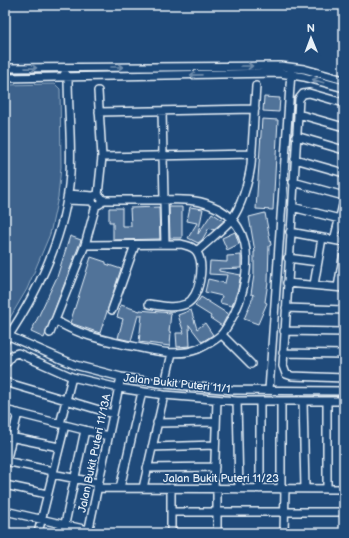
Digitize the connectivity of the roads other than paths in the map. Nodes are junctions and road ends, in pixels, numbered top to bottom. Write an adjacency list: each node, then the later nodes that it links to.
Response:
1 (5, 68): 2 (street, one-way to 2)
2 (58, 68): 3 (street); 7 (street)
3 (78, 68): 4 (street, one-way to 4); 7 (street)
4 (291, 71): 5 (street, one-way to 5); 9 (street); 11 (street, one-way to 4); 71 (street)
5 (78, 76): 7 (street); 13 (street)
6 (53, 77): 7 (street); 8 (street); 13 (street)
7 (68, 77): 13 (street)
8 (5, 78)
9 (344, 80)
10 (256, 86): 16 (street)
11 (344, 88)
12 (98, 91): 17 (street)
13 (68, 92): 29 (street)
14 (344, 103): 18 (street)
15 (162, 110): 16 (street); 17 (street); 23 (street)
16 (255, 110): 22 (street)
17 (99, 112): 24 (street)
18 (298, 114): 19 (street); 20 (street)
19 (344, 127)
20 (296, 136): 21 (street); 25 (street)
21 (344, 150)
22 (252, 154): 23 (street); 34 (street)
23 (162, 155): 24 (street); 31 (street)
24 (102, 157): 30 (street)
25 (295, 158): 26 (street); 27 (street)
26 (344, 172)
27 (293, 182): 28 (street); 33 (street)
28 (344, 196)
29 (68, 197): 30 (street); 59 (street)
30 (96, 199): 31 (street); 41 (street)
31 (164, 200): 34 (street); 40 (street)
32 (344, 200): 35 (street)
33 (292, 207): 35 (street); 36 (street)
34 (232, 219): 43 (street); 58 (street)
35 (342, 219): 38 (street)
36 (290, 232): 37 (street); 45 (street)
37 (322, 238): 38 (street); 46 (street)
38 (334, 240): 39 (street)
39 (344, 242)
40 (165, 244): 42 (street); 43 (street)
41 (85, 245): 42 (street); 54 (street)
42 (135, 245): 52 (street)
43 (196, 251): 50 (street)
44 (344, 252): 49 (street)
45 (288, 258): 46 (street); 47 (street)
46 (318, 262): 48 (street)
47 (287, 283): 48 (street); 51 (street)
48 (314, 285): 49 (street)
49 (341, 287)
50 (149, 304)
51 (286, 308): 53 (street); 55 (street)
52 (112, 310)
53 (344, 310)
54 (55, 320): 56 (street); 60 (street)
55 (284, 331): 57 (street); 61 (street)
56 (50, 332)
57 (344, 332)
58 (222, 335): 60 (street); 64 (street)
59 (7, 339): 66 (street)
60 (172, 353): 69 (street)
61 (283, 353): 62 (street); 67 (street)
62 (344, 354)
63 (5, 364): 65 (street, Jalan Bukit Puteri 11/1)
64 (251, 364)
65 (72, 376): 70 (street, Jalan Bukit Puteri 11/1); 75 (street)
66 (121, 377): 69 (street); 70 (street, Jalan Bukit Puteri 11/13A)
67 (344, 378)
68 (5, 382): 75 (street)
69 (165, 384): 71 (street)
70 (119, 388): 73 (street, Jalan Bukit Puteri 11/1); 85 (street, Jalan Bukit Puteri 11/13A)
71 (269, 390): 72 (street)
72 (344, 391)
73 (142, 392): 74 (street, Jalan Bukit Puteri 11/1); 103 (street)
74 (164, 395): 76 (street, Jalan Bukit Puteri 11/1); 88 (street)
75 (66, 400): 85 (street); 87 (street)
76 (217, 400): 77 (street, Jalan Bukit Puteri 11/1); 86 (street)
77 (237, 401): 78 (street, Jalan Bukit Puteri 11/1); 107 (street)
78 (260, 401): 82 (street, Jalan Bukit Puteri 11/1); 108 (street)
79 (303, 401): 80 (street, Jalan Bukit Puteri 11/1); 82 (street, Jalan Bukit Puteri 11/1); 110 (street)
80 (327, 401): 81 (street, Jalan Bukit Puteri 11/1); 111 (street)
81 (344, 401)
82 (281, 402): 109 (street)
83 (5, 410): 84 (street)
84 (18, 413): 87 (street); 92 (street)
85 (112, 414): 91 (street, Jalan Bukit Puteri 11/13A)
86 (216, 422): 88 (street); 93 (street)
87 (62, 424): 89 (street); 94 (street)
88 (157, 424): 95 (street)
89 (86, 430): 91 (street); 100 (street)
90 (5, 436): 92 (street)
91 (108, 436): 102 (street, Jalan Bukit Puteri 11/13A)
92 (13, 438): 94 (street); 96 (street)
93 (216, 446): 95 (street); 97 (street)
94 (59, 447): 99 (street)
95 (152, 447): 98 (street)
96 (6, 462): 99 (street, Jalan Bukit Puteri 11/23)
97 (215, 467): 98 (street); 106 (street)
98 (147, 468): 104 (street)
99 (53, 473): 100 (street, Jalan Bukit Puteri 11/23); 113 (street)
100 (75, 479): 102 (street, Jalan Bukit Puteri 11/23); 120 (street)
101 (5, 485): 113 (street)
102 (98, 486): 103 (street, Jalan Bukit Puteri 11/23); 121 (street, Jalan Bukit Puteri 11/13A)
103 (120, 488): 104 (street, Jalan Bukit Puteri 11/23)
104 (143, 488): 105 (street, Jalan Bukit Puteri 11/23)
105 (171, 488): 106 (street, Jalan Bukit Puteri 11/23); 115 (street)
106 (216, 488): 107 (street, Jalan Bukit Puteri 11/23); 116 (street)
107 (239, 489): 108 (street, Jalan Bukit Puteri 11/23)
108 (260, 489): 109 (street, Jalan Bukit Puteri 11/23)
109 (283, 489): 110 (street, Jalan Bukit Puteri 11/23); 117 (street)
110 (305, 489): 111 (street, Jalan Bukit Puteri 11/23)
111 (327, 489): 112 (street, Jalan Bukit Puteri 11/23)
112 (344, 489)
113 (47, 494): 119 (street)
114 (5, 511): 119 (street)
115 (171, 512): 116 (street); 123 (street)
116 (217, 512): 117 (street); 124 (street)
117 (284, 512): 118 (street); 125 (street)
118 (344, 512)
119 (42, 519): 120 (street); 122 (street)
120 (65, 524): 121 (street)
121 (88, 531)
122 (38, 533)
123 (172, 533): 124 (street)
124 (216, 533)
125 (284, 533)

